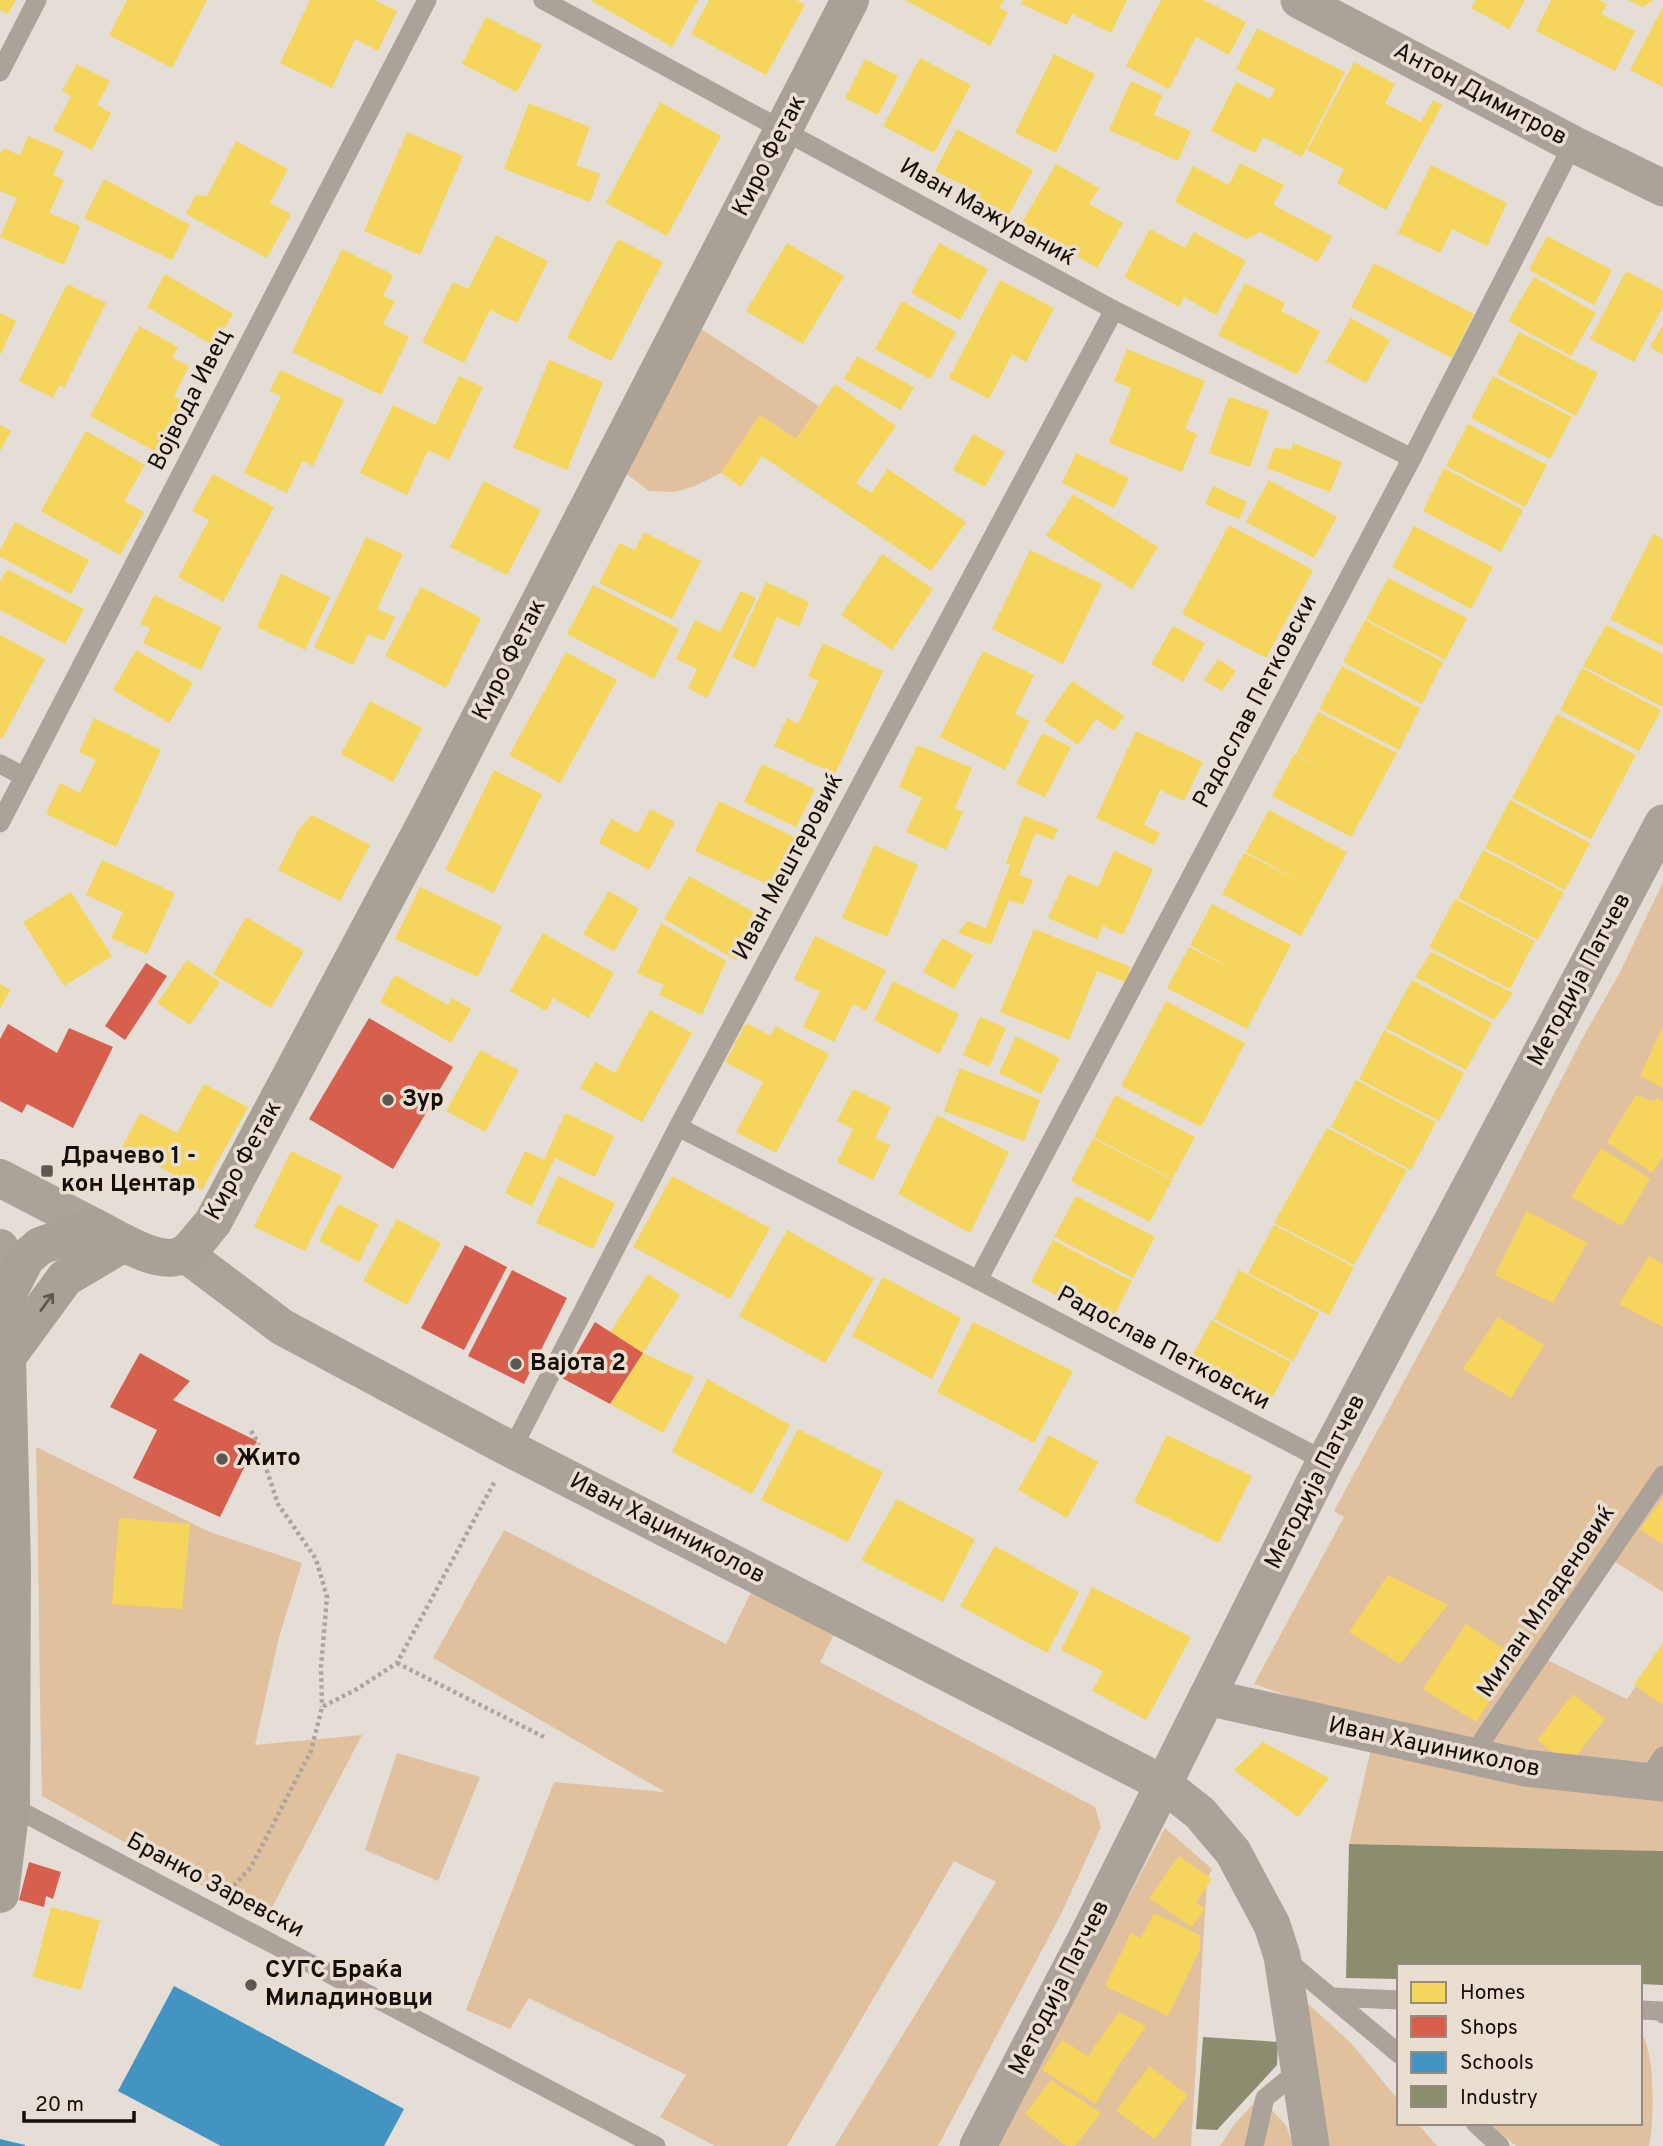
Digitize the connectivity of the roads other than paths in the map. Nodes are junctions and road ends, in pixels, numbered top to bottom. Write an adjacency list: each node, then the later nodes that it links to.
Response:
1 (37, 0): 6 (lane)
2 (427, 0): 13 (lane, Војвода Ивец)
3 (543, 0): 7 (lane, Иван Мажураниќ)
4 (850, 0): 7 (main road, Киро Фетак)
5 (1299, 0): 8 (street, Антон Димитров)
6 (0, 72)
7 (784, 130): 10 (lane, Иван Мажураниќ); 20 (main road, Киро Фетак)
8 (1573, 144): 9 (street, Антон Димитров); 11 (lane, Радослав Петковски)
9 (1663, 188)
10 (1115, 310): 11 (lane, Иван Мажураниќ); 16 (lane, Иван Мештеровиќ)
11 (1412, 458): 21 (lane, Радослав Петковски)
12 (0, 764): 13 (lane)
13 (23, 776): 14 (lane, Војвода Ивец)
14 (0, 823)
15 (1663, 823): 25 (street, Методија Патчев)
16 (678, 1127): 21 (lane, Радослав Петковски); 24 (lane, Иван Мештеровиќ)
17 (0, 1178): 18 (street)
18 (109, 1235): 20 (main road); 22 (main road); 23 (main road, one-way to 18)
19 (0, 1248): 22 (street)
20 (185, 1254): 24 (street, Иван Хаџиниколов)
21 (978, 1280): 25 (lane, Радослав Петковски)
22 (9, 1291): 23 (main road)
23 (7, 1357): 31 (main road)
24 (512, 1449): 30 (street, Иван Хаџиниколов)
25 (1325, 1461): 27 (street, Методија Патчев)
26 (1663, 1475): 28 (lane, Милан Младеновиќ)
27 (1208, 1697): 28 (street, Иван Хаџиниколов); 30 (street, Методија Патчев)
28 (1471, 1757): 29 (street, Иван Хаџиниколов)
29 (1657, 1774)
30 (1162, 1783): 33 (street, Иван Хаџиниколов); 42 (street, Методија Патчев)
31 (11, 1805): 32 (main road); 41 (lane, Бранко Заревски)
32 (0, 1894)
33 (1282, 1956): 34 (lane); 39 (street, Иван Хаџиниколов)
34 (1332, 1997): 35 (lane); 38 (lane)
35 (1397, 2000)
36 (1642, 2010): 37 (lane)
37 (1663, 2014)
38 (1397, 2052)
39 (1299, 2070): 43 (lane); 44 (street, Иван Хаџиниколов)
40 (1477, 2125): 45 (lane)
41 (656, 2146)
42 (978, 2146)
43 (1254, 2146)
44 (1311, 2146)
45 (1500, 2146)

